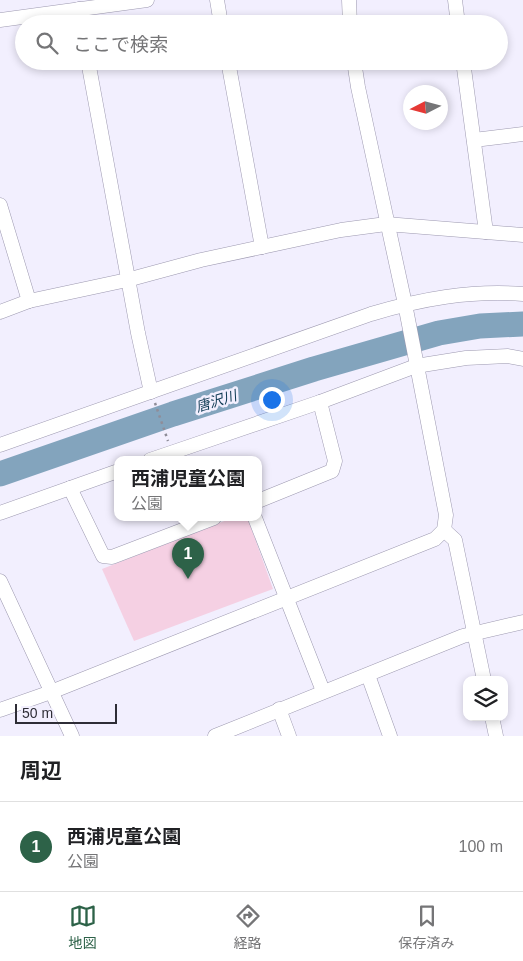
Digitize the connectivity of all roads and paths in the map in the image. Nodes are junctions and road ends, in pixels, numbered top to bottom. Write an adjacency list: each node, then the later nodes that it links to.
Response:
1 (147, 0): 5 (street)
2 (217, 0): 8 (street)
3 (349, 0): 9 (street)
4 (455, 0): 10 (street)
5 (79, 9): 6 (street); 7 (street)
6 (36, 15)
7 (80, 15)
8 (220, 15)
9 (350, 15)
10 (457, 15)
11 (15, 18): 12 (street)
12 (0, 20)
13 (90, 70): 24 (street)
14 (230, 70): 23 (street)
15 (355, 70): 20 (street)
16 (464, 70): 18 (street)
17 (523, 134): 18 (street)
18 (474, 140): 21 (street)
19 (0, 205): 26 (street)
20 (386, 224): 21 (street); 23 (street); 27 (street)
21 (486, 232): 22 (street)
22 (523, 235)
23 (262, 247): 24 (street)
24 (127, 280): 26 (street); 31 (street)
25 (523, 294): 27 (street)
26 (28, 301): 28 (street)
27 (406, 309): 29 (street); 31 (street)
28 (0, 312)
29 (415, 361): 30 (street); 32 (street); 42 (street)
30 (523, 361)
31 (153, 397): 33 (path); 34 (street)
32 (320, 402): 35 (street); 38 (street)
33 (168, 442)
34 (0, 445)
35 (162, 456)
36 (114, 472): 37 (street)
37 (70, 488): 39 (street); 40 (street)
38 (262, 499)
39 (0, 513)
40 (206, 521)
41 (257, 521): 44 (street)
42 (444, 530): 44 (street); 46 (street)
43 (0, 581): 50 (street)
44 (286, 599): 49 (street); 50 (street)
45 (523, 622): 46 (street)
46 (475, 634): 47 (street); 48 (street)
47 (368, 675): 49 (street); 57 (street)
48 (483, 676)
49 (323, 691): 52 (street)
50 (52, 692): 51 (street); 54 (street)
51 (0, 710)
52 (279, 710): 55 (street); 56 (street)
53 (493, 721): 58 (street)
54 (72, 736)
55 (214, 736)
56 (289, 736)
57 (390, 736)
58 (496, 736)

